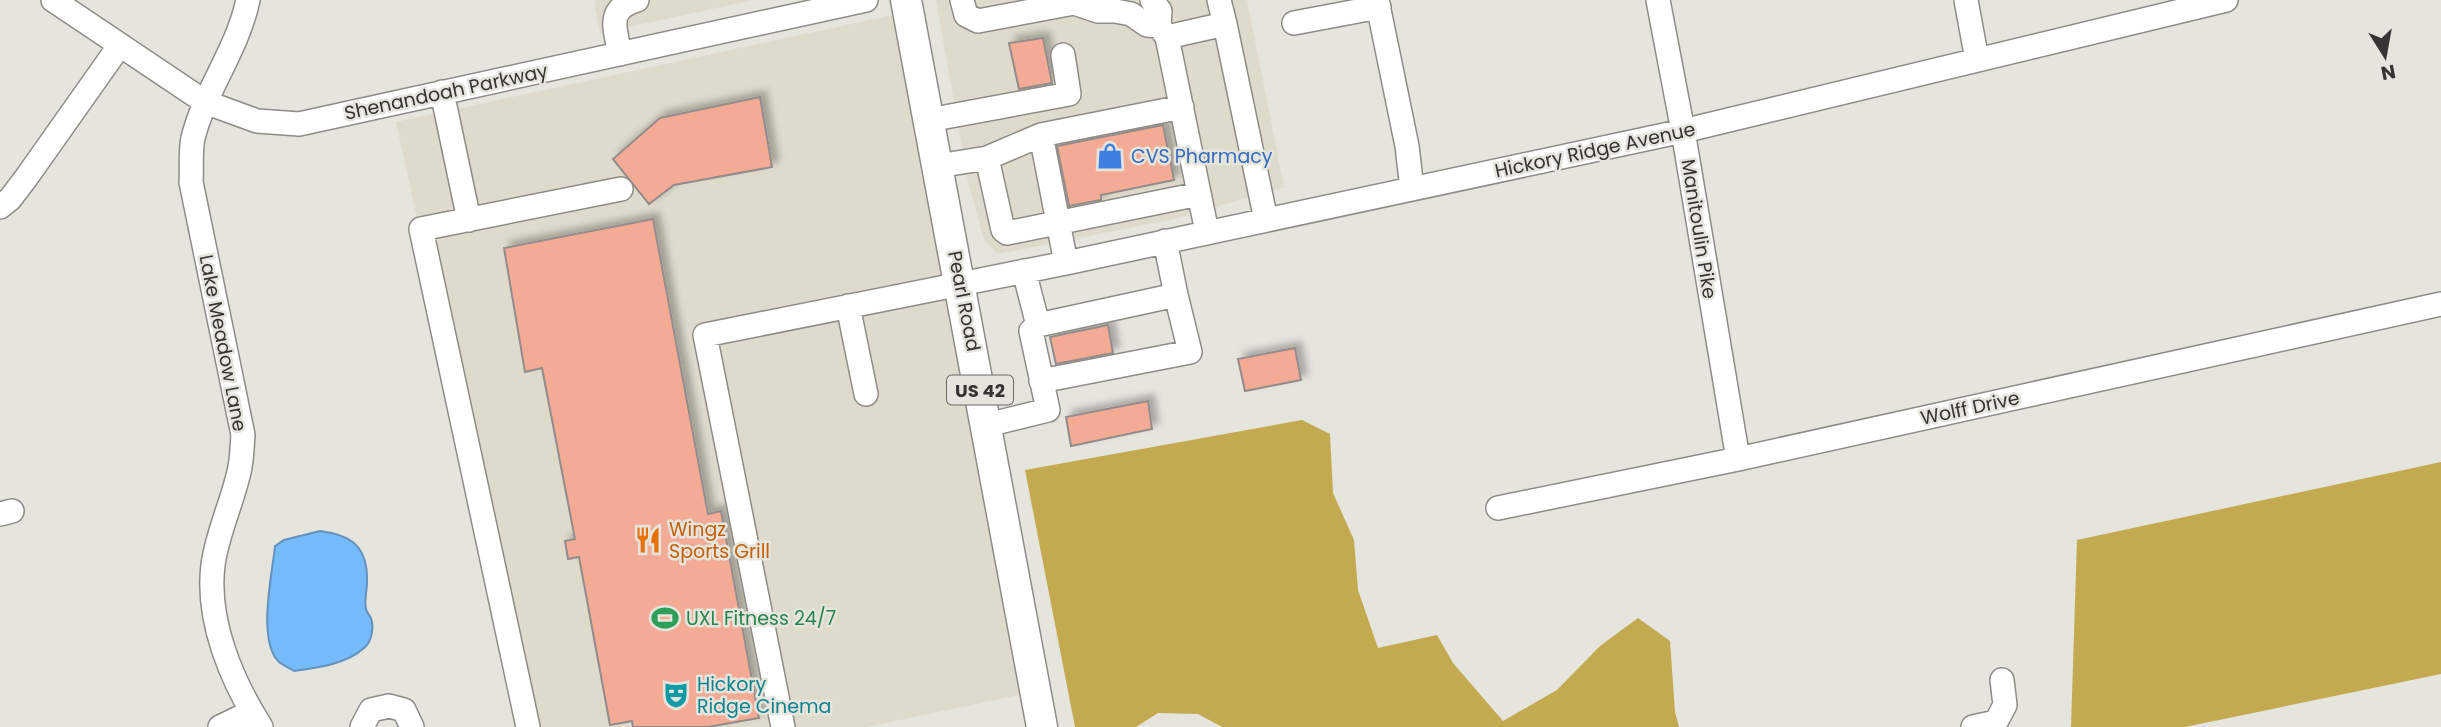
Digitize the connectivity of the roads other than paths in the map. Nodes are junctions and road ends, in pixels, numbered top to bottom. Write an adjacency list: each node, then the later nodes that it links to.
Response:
1 (53, 0): 17 (street, Shenandoah Parkway)
2 (248, 0): 23 (street, Lake Meadow Lane)
3 (637, 0): 18 (street)
4 (866, 0): 18 (street, Shenandoah Parkway)
5 (906, 0): 25 (main road, Pearl Road / US 42)
6 (962, 0): 12 (street)
7 (1152, 0): 16 (street)
8 (1219, 0): 15 (street)
9 (1658, 0): 27 (street, Manitoulin Pike)
10 (1966, 0): 20 (street)
11 (2226, 0): 20 (street, Hickory Ridge Avenue)
12 (1080, 2): 16 (street)
13 (1378, 4): 14 (street); 32 (street)
14 (1294, 23)
15 (1225, 24): 16 (street); 36 (street)
16 (1163, 31): 24 (street)
17 (120, 45): 23 (street, Shenandoah Parkway); 34 (street)
18 (620, 54): 21 (street, Shenandoah Parkway)
19 (1062, 55): 22 (street)
20 (1977, 60): 27 (street, Hickory Ridge Avenue)
21 (442, 92): 23 (street, Shenandoah Parkway); 35 (street)
22 (1069, 94): 25 (street); 26 (street)
23 (205, 102): 53 (street, Lake Meadow Lane)
24 (1182, 107): 26 (street); 33 (street)
25 (929, 120): 30 (main road, Pearl Road / US 42)
26 (1075, 129): 28 (street)
27 (1683, 131): 32 (street, Hickory Ridge Avenue); 50 (street, Manitoulin Pike)
28 (1041, 135): 29 (street); 37 (street)
29 (987, 158): 30 (street); 37 (street)
30 (938, 166): 42 (main road, Pearl Road / US 42)
31 (621, 189): 35 (street)
32 (1412, 190): 36 (street, Hickory Ridge Avenue)
33 (1199, 194): 37 (street); 38 (street)
34 (0, 206)
35 (469, 220): 57 (street)
36 (1266, 220): 38 (street, Hickory Ridge Avenue)
37 (1058, 223): 40 (street)
38 (1207, 232): 39 (street, Hickory Ridge Avenue)
39 (1165, 241): 40 (street, Hickory Ridge Avenue); 43 (street)
40 (1066, 262): 41 (street, Hickory Ridge Avenue)
41 (1024, 271): 42 (street, Hickory Ridge Avenue); 46 (street)
42 (961, 284): 45 (street, Hickory Ridge Avenue); 49 (main road, Pearl Road / US 42)
43 (1176, 295): 46 (street); 47 (street)
44 (2441, 304): 50 (street, Wolff Drive)
45 (848, 306): 48 (street); 58 (street, Hickory Ridge Avenue)
46 (1038, 325): 47 (street)
47 (1041, 381): 49 (street)
48 (866, 394)
49 (987, 425): 59 (main road, Pearl Road / US 42)
50 (1738, 459): 51 (street, Wolff Drive)
51 (1498, 508)
52 (2002, 680): 60 (street)
53 (256, 719): 54 (street)
54 (220, 727)
55 (362, 727): 56 (street)
56 (412, 727)
57 (528, 727)
58 (783, 727)
59 (1042, 727)
60 (1973, 727)

